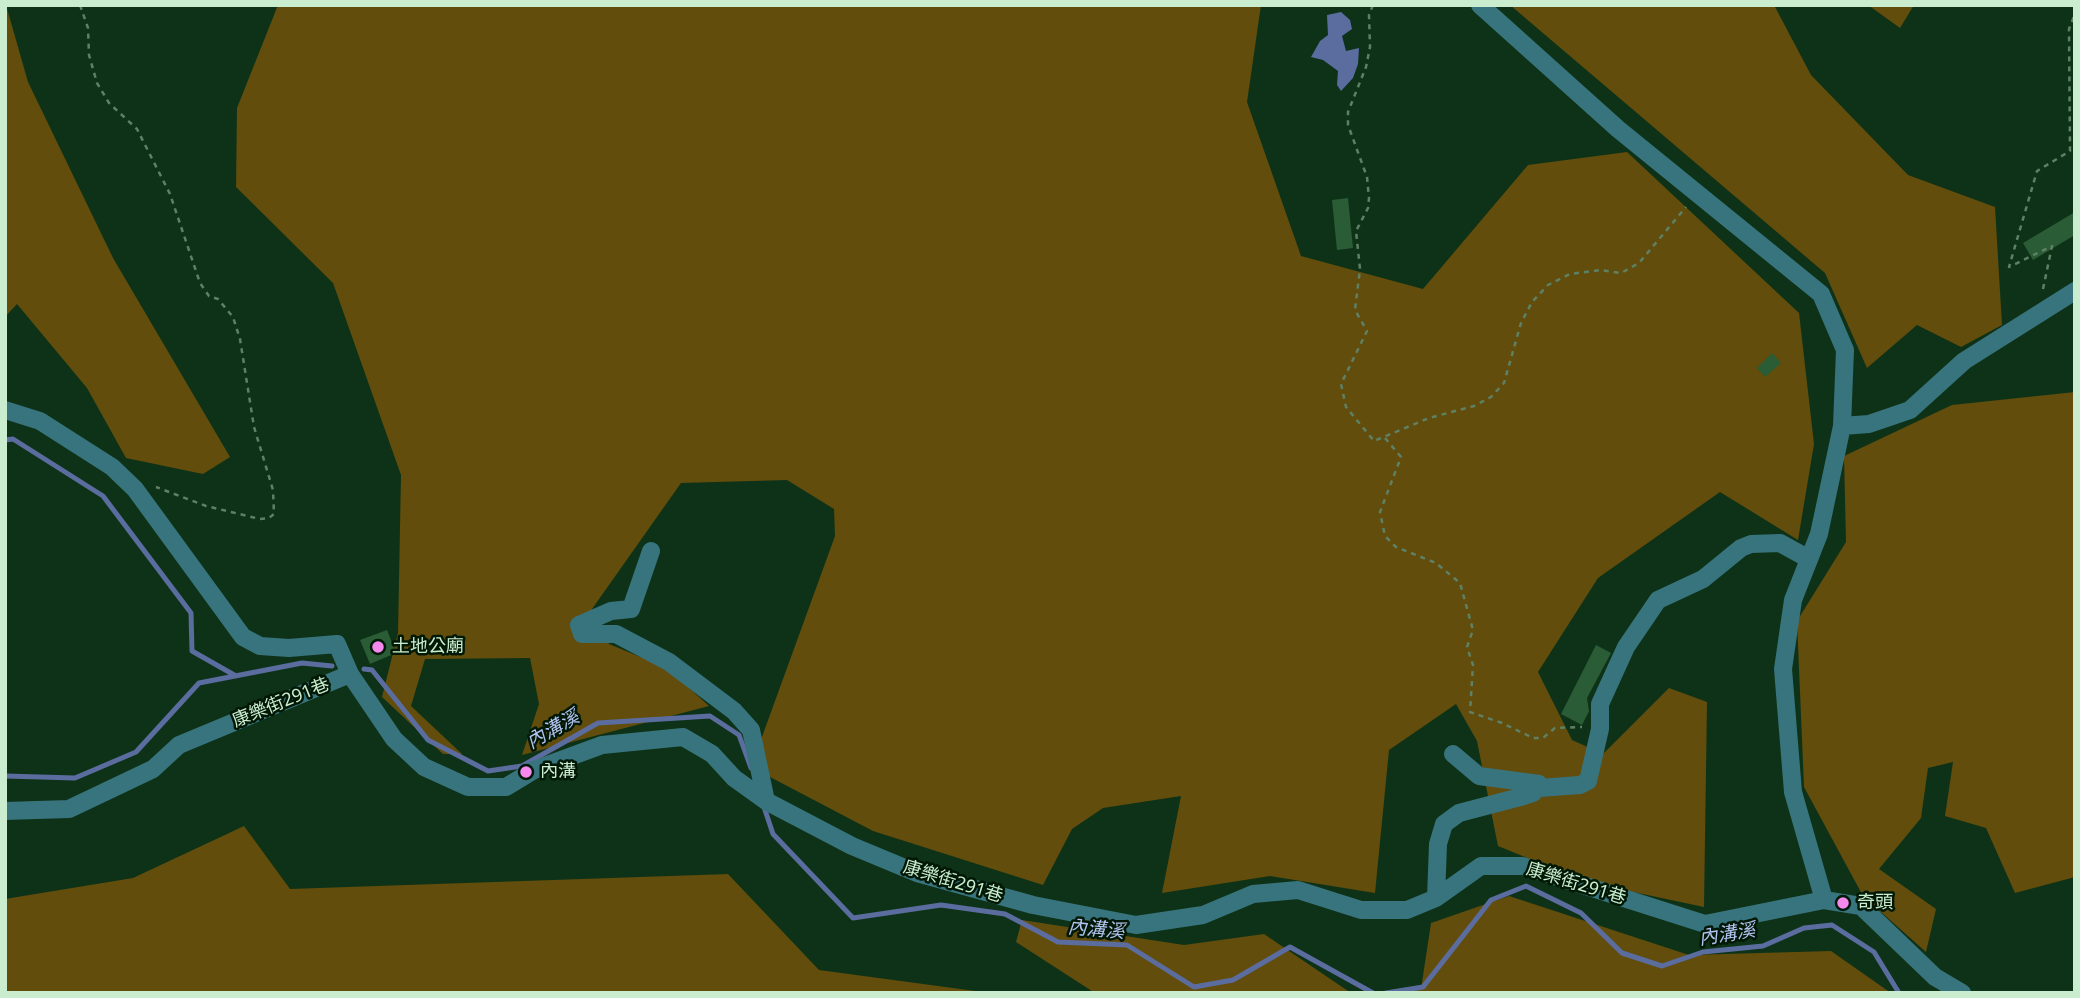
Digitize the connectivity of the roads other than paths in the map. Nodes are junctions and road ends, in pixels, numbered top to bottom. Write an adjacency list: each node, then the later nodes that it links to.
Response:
1 (1479, 5): 4 (street)
2 (2075, 290): 4 (street)
3 (5, 410): 7 (street)
4 (1842, 426): 6 (street)
5 (651, 551): 10 (street)
6 (1809, 559): 9 (street); 13 (street)
7 (350, 674): 10 (street, 康樂街291巷); 11 (street, 康樂街291巷)
8 (1453, 754): 9 (street)
9 (1539, 788): 12 (street)
10 (766, 801): 12 (street, 康樂街291巷)
11 (5, 811)
12 (1436, 898): 13 (street, 康樂街291巷)
13 (1824, 900): 14 (street, 康樂街291巷)
14 (1962, 993)

